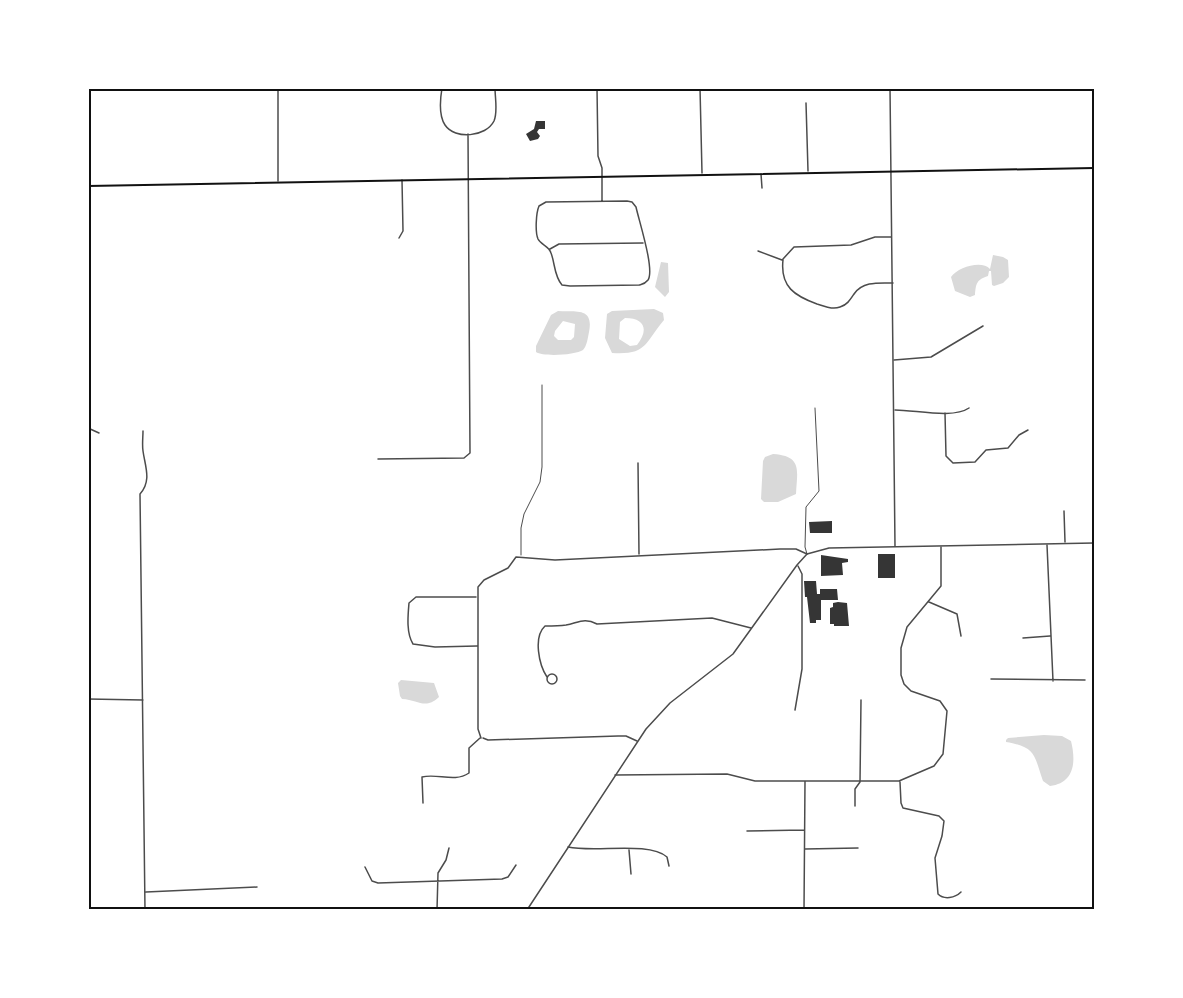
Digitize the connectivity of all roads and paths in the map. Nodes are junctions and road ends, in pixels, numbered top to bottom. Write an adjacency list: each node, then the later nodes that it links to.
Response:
1 (278, 88): 17 (street)
2 (442, 88): 8 (street)
3 (495, 88): 8 (street)
4 (597, 88): 14 (street)
5 (700, 88): 13 (street)
6 (890, 88): 11 (street)
7 (806, 103): 10 (street)
8 (468, 134): 15 (street)
9 (1095, 168): 11 (main road)
10 (808, 172): 11 (main road); 12 (main road)
11 (892, 172): 21 (street)
12 (761, 173): 13 (main road); 19 (street)
13 (702, 174): 14 (main road)
14 (602, 176): 15 (main road); 20 (street)
15 (469, 179): 16 (main road); 39 (street)
16 (402, 180): 17 (main road); 22 (street)
17 (278, 182): 18 (main road)
18 (88, 186)
19 (762, 188)
20 (602, 201): 23 (street); 24 (street)
21 (892, 237): 26 (street); 27 (street)
22 (399, 238)
23 (644, 243): 24 (street); 24 (street)
24 (550, 249)
25 (758, 251): 26 (street)
26 (783, 260): 27 (street)
27 (893, 283): 29 (street)
28 (983, 326): 29 (street)
29 (894, 360): 33 (street)
30 (542, 385): 49 (lane)
31 (815, 408): 47 (lane)
32 (969, 408): 34 (street)
33 (894, 410): 34 (street); 46 (street)
34 (945, 413): 36 (street)
35 (88, 428): 38 (street)
36 (1028, 430)
37 (143, 431): 63 (street)
38 (99, 434)
39 (378, 459)
40 (638, 463): 48 (street)
41 (1065, 511): 42 (street)
42 (1065, 543): 43 (street); 44 (street)
43 (1095, 543)
44 (1047, 544): 45 (street); 55 (street)
45 (941, 546): 46 (street); 52 (street)
46 (895, 547): 47 (street)
47 (807, 554): 48 (street); 50 (street)
48 (639, 555): 49 (street)
49 (521, 557): 51 (street)
50 (796, 565): 53 (street); 65 (street)
51 (478, 597): 57 (street); 57 (street)
52 (929, 602): 54 (street); 69 (street)
53 (752, 628): 58 (street); 67 (street)
54 (961, 636)
55 (1051, 636): 56 (street); 61 (street)
56 (1023, 638)
57 (477, 646): 66 (street)
58 (547, 677)
59 (991, 678): 61 (street)
60 (1085, 680): 61 (street)
61 (1053, 681)
62 (88, 699): 63 (street)
63 (144, 700): 87 (street)
64 (861, 700): 71 (street)
65 (795, 710)
66 (481, 738): 67 (street); 72 (street)
67 (637, 741): 68 (street)
68 (615, 775): 70 (street); 76 (street)
69 (899, 781): 71 (street); 88 (street)
70 (805, 782): 71 (street); 74 (street)
71 (860, 782): 73 (street)
72 (423, 803)
73 (855, 806)
74 (805, 830): 75 (street); 79 (street)
75 (747, 831)
76 (568, 847): 80 (street); 91 (street)
77 (449, 848): 85 (street)
78 (858, 848): 79 (street)
79 (804, 849): 92 (street)
80 (628, 850): 82 (street); 84 (street)
81 (516, 866): 85 (street)
82 (669, 866)
83 (365, 867): 85 (street)
84 (631, 874)
85 (436, 882): 90 (street)
86 (257, 887): 87 (street)
87 (145, 892): 89 (street)
88 (961, 892)
89 (145, 909)
90 (437, 909)
91 (527, 909)
92 (804, 909)

